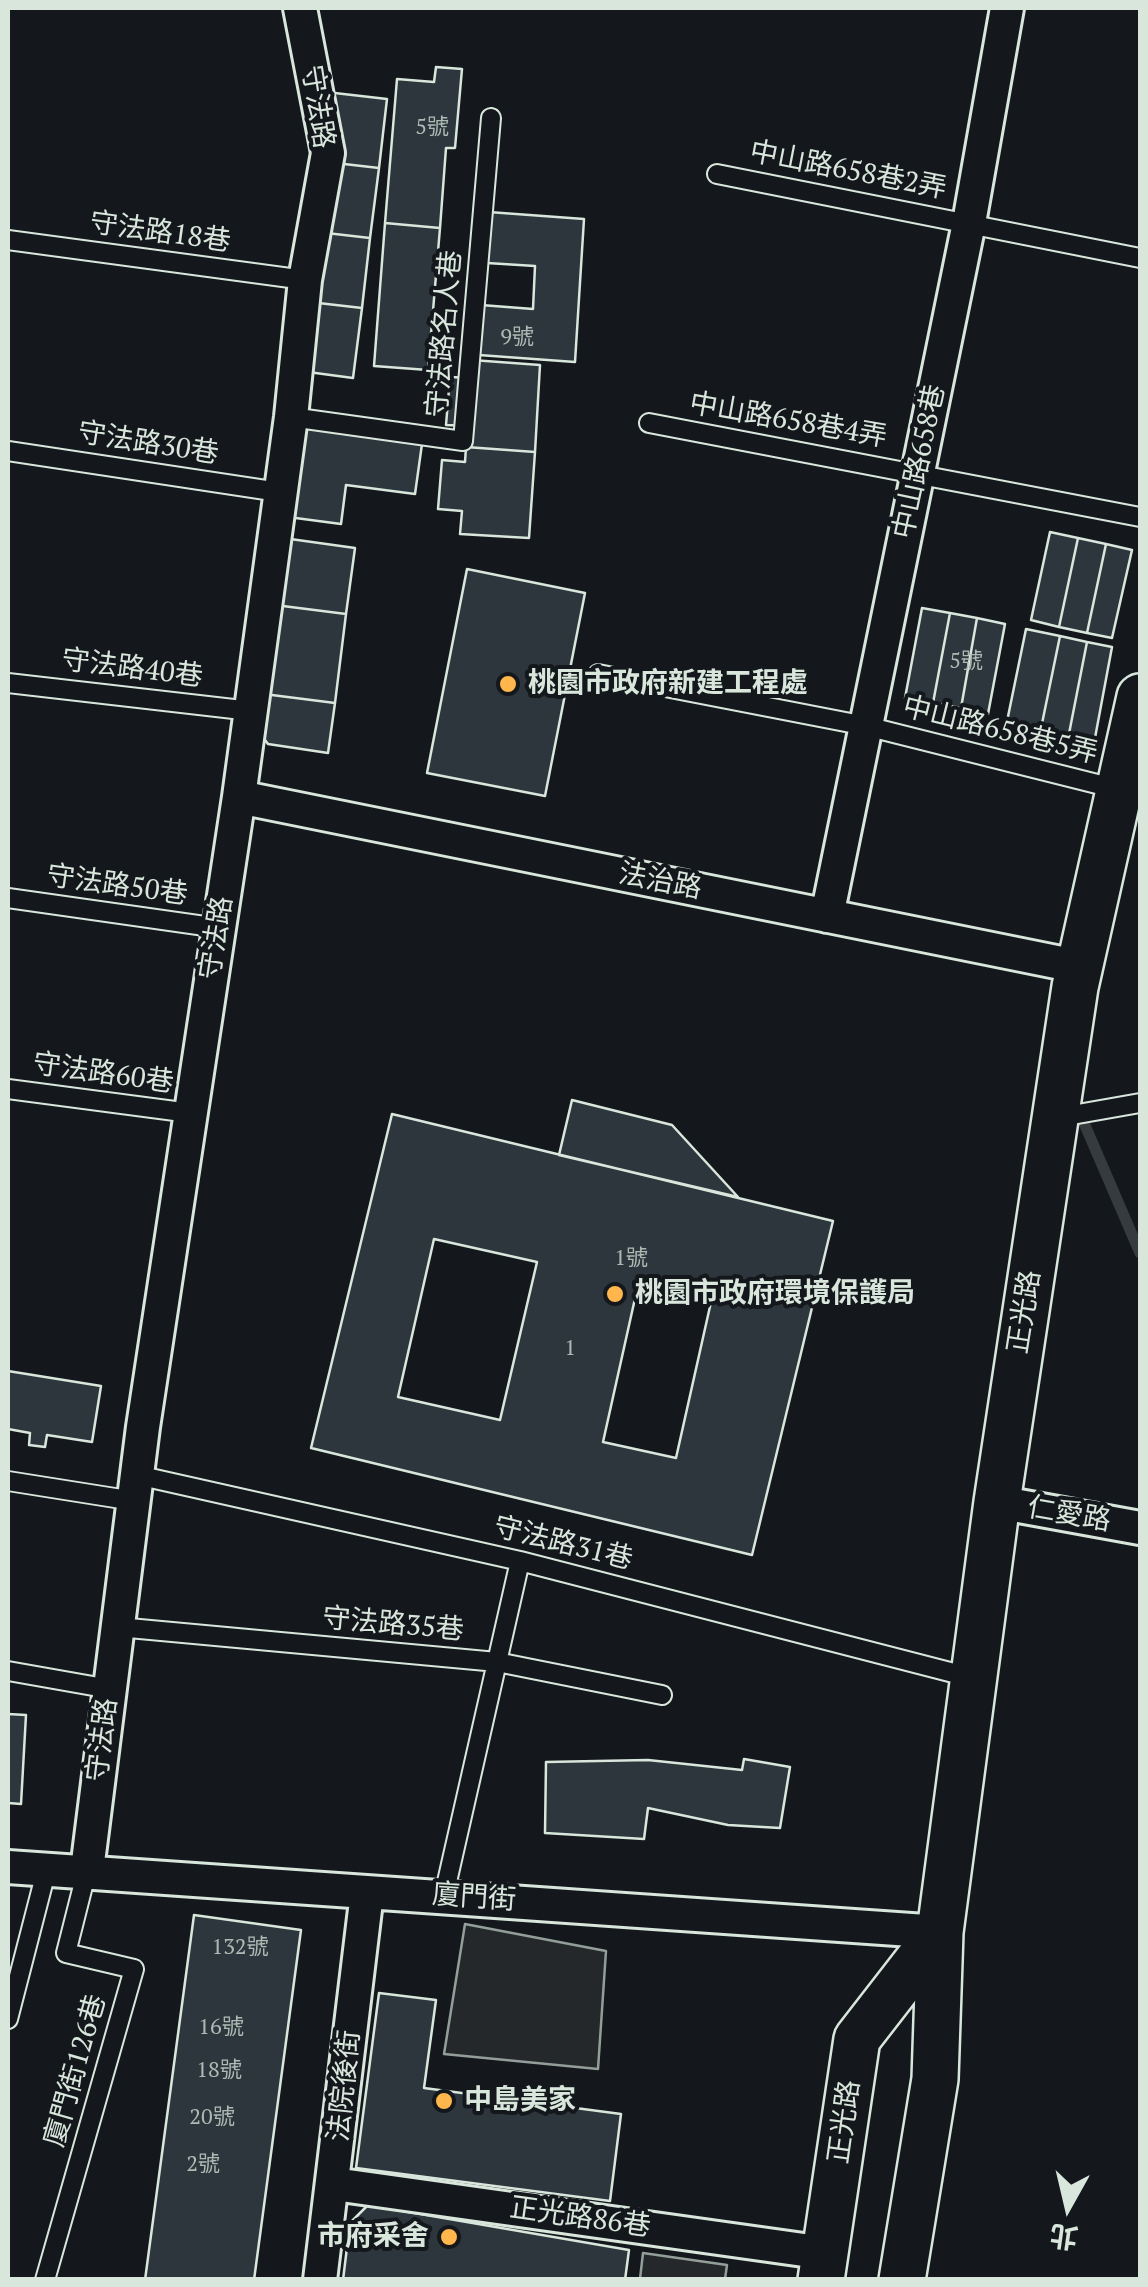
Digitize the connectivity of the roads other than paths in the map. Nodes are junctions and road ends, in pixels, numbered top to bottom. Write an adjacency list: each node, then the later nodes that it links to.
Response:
1 (300, 8): 8 (street, 守法路)
2 (1007, 8): 5 (street, 中山路658巷)
3 (492, 118): 9 (lane, 守法路名人巷)
4 (717, 174): 5 (lane, 中山路658巷2弄)
5 (969, 223): 7 (lane, 中山路658巷2弄); 12 (street, 中山路658巷)
6 (8, 240): 8 (lane, 守法路18巷)
7 (1140, 258)
8 (305, 280): 9 (street, 守法路)
9 (291, 418): 13 (street, 守法路)
10 (648, 423): 12 (lane, 中山路658巷4弄)
11 (8, 451): 13 (lane, 守法路30巷)
12 (918, 473): 14 (lane, 中山路658巷4弄); 19 (street, 中山路658巷)
13 (280, 492): 18 (street, 守法路)
14 (1140, 516)
15 (598, 674): 19 (lane, 中山路658巷5弄)
16 (8, 683): 18 (lane, 守法路40巷)
17 (1140, 698): 20 (street, 正光路)
18 (251, 711): 21 (street, 守法路)
19 (866, 726): 20 (lane, 中山路658巷5弄); 23 (street, 中山路658巷)
20 (1122, 790): 25 (street, 正光路)
21 (239, 797): 23 (street, 法治路); 24 (street, 守法路)
22 (8, 898): 24 (lane, 守法路50巷)
23 (827, 916): 25 (street, 法治路)
24 (219, 928): 28 (street, 守法路)
25 (1080, 967): 29 (street, 正光路)
26 (8, 1088): 28 (lane, 守法路60巷)
27 (1140, 1103): 29 (lane)
28 (190, 1113): 31 (street, 守法路)
29 (1055, 1118): 32 (street, 正光路)
30 (8, 1481): 31 (lane, 守法路31巷)
31 (135, 1488): 34 (lane, 守法路31巷); 35 (street, 守法路)
32 (996, 1502): 33 (street, 仁愛路); 38 (street, 正光路)
33 (1140, 1528)
34 (520, 1560): 36 (lane); 38 (lane, 守法路31巷)
35 (118, 1627): 36 (lane, 守法路35巷); 39 (street, 守法路)
36 (497, 1662): 40 (lane, 守法路35巷); 45 (lane)
37 (8, 1671): 39 (lane)
38 (974, 1678): 46 (street, 正光路)
39 (110, 1689): 43 (street, 守法路)
40 (662, 1695)
41 (8, 1867): 42 (street, 廈門街)
42 (47, 1868): 43 (street, 廈門街); 47 (lane)
43 (87, 1870): 44 (street, 廈門街); 51 (lane, 廈門街126巷)
44 (367, 1893): 45 (street, 廈門街); 48 (street, 法院後街)
45 (444, 1895): 46 (street, 廈門街)
46 (940, 1932): 49 (street, 正光路); 50 (street, 正光路)
47 (8, 2019)
48 (334, 2184): 49 (street, 正光路86巷); 52 (street, 法院後街)
49 (823, 2266)
50 (907, 2278)
51 (45, 2280)
52 (320, 2280)

